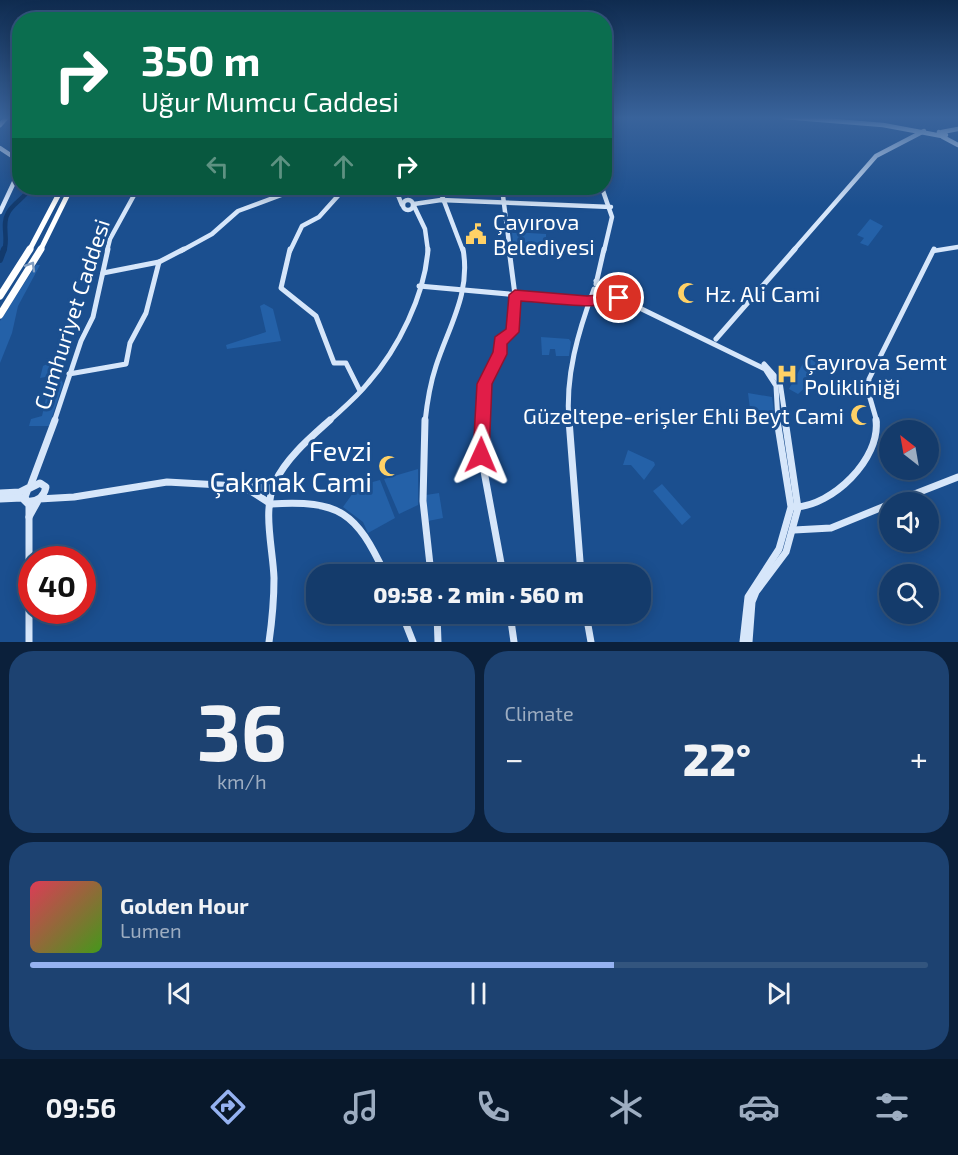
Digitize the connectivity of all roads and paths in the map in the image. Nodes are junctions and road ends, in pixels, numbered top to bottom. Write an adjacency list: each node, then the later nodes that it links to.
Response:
1 (893, 147): 35 (street)
2 (0, 150): 3 (street)
3 (7, 154): 4 (street); 5 (street)
4 (12, 157)
5 (12, 160)
6 (12, 175): 20 (street)
7 (12, 186): 23 (street)
8 (58, 195): 31 (highway)
9 (68, 195): 34 (highway, one-way to 9)
10 (134, 195): 26 (street, Cumhuriyet Caddesi)
11 (281, 195): 25 (street)
12 (339, 195): 37 (street)
13 (398, 195): 18 (street)
14 (440, 195): 17 (street)
15 (503, 195): 19 (street)
16 (605, 195): 22 (street)
17 (441, 200): 19 (street); 21 (street); 29 (street)
18 (402, 202): 21 (street)
19 (505, 203): 22 (street); 30 (street)
20 (0, 205)
21 (413, 206): 27 (street)
22 (611, 207): 28 (street)
23 (0, 212)
24 (958, 247): 54 (street)
25 (159, 262): 26 (street); 36 (street)
26 (103, 273): 36 (street, Cumhuriyet Caddesi)
27 (419, 286): 29 (street); 37 (street)
28 (597, 289): 32 (street); 33 (street); 35 (street)
29 (464, 291): 30 (street); 59 (street)
30 (515, 295): 32 (street); 60 (street)
31 (0, 296)
32 (591, 300): 33 (street); 61 (street)
33 (602, 300): 54 (street)
34 (0, 315)
35 (716, 339): 54 (street)
36 (69, 374): 38 (street, Cumhuriyet Caddesi)
37 (360, 391): 40 (street)
38 (43, 457): 41 (street); 42 (street, Cumhuriyet Caddesi)
39 (958, 477): 47 (street)
40 (278, 478): 44 (street); 46 (street)
41 (44, 484): 42 (street); 49 (street); 51 (street)
42 (30, 487): 48 (street); 52 (street, Cumhuriyet Caddesi)
43 (241, 487): 44 (street); 45 (street); 49 (street)
44 (260, 487): 46 (street)
45 (249, 489): 46 (street); 53 (street)
46 (272, 490): 53 (street)
47 (920, 492)
48 (0, 493)
49 (64, 497): 51 (street)
50 (0, 499): 52 (street)
51 (39, 499): 52 (street); 56 (street)
52 (27, 501): 56 (street, Cumhuriyet Caddesi)
53 (271, 504): 58 (street); 67 (street)
54 (794, 507): 57 (street); 72 (street)
55 (879, 509): 57 (street)
56 (29, 517): 66 (street, Cumhuriyet Caddesi)
57 (794, 530): 73 (street)
58 (380, 564)
59 (429, 564)
60 (501, 564)
61 (580, 564)
62 (406, 624): 68 (street)
63 (438, 624): 69 (street)
64 (511, 624): 70 (street)
65 (588, 624): 71 (street)
66 (29, 642)
67 (269, 642)
68 (413, 642)
69 (438, 642)
70 (514, 642)
71 (591, 642)
72 (743, 642)
73 (749, 642)

